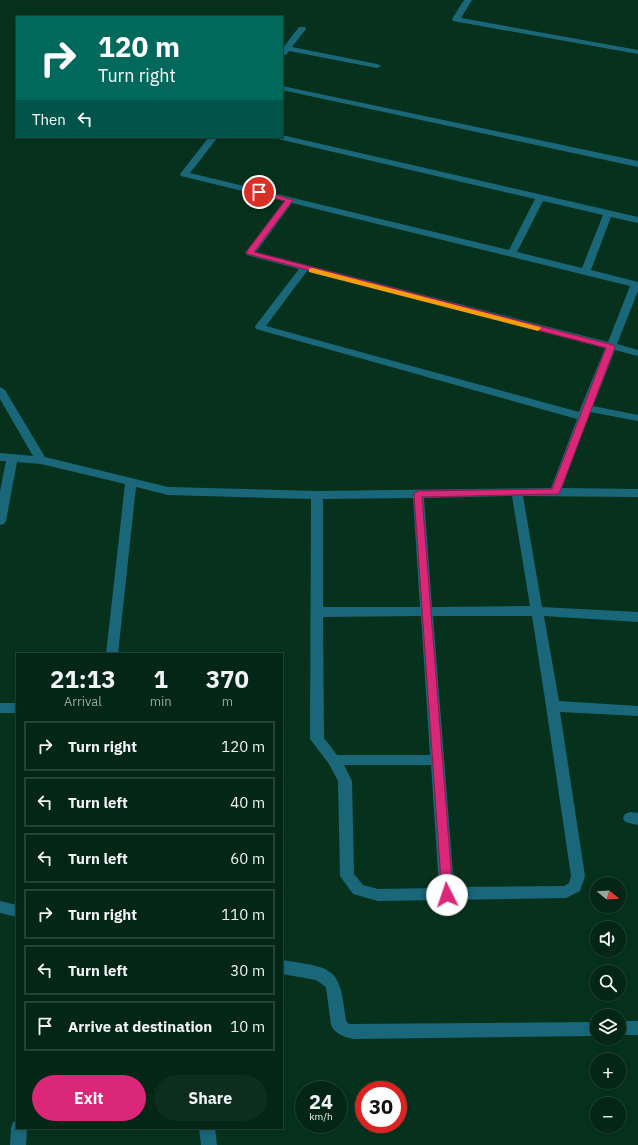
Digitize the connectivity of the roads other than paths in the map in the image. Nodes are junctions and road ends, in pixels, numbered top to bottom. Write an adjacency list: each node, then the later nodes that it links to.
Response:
1 (468, 0): 4 (street)
2 (302, 29): 3 (street)
3 (284, 51): 5 (street)
4 (638, 52)
5 (377, 66)
6 (283, 88): 9 (street)
7 (283, 137): 10 (street)
8 (213, 138): 11 (street)
9 (638, 164)
10 (540, 198): 12 (street); 14 (street)
11 (289, 200): 14 (street); 15 (street)
12 (608, 213): 13 (street); 16 (street)
13 (638, 220)
14 (512, 253): 16 (street)
15 (305, 268): 18 (street); 21 (street)
16 (585, 272): 17 (street)
17 (637, 284): 18 (street)
18 (611, 347): 19 (street); 21 (street)
19 (638, 353)
20 (0, 390): 25 (street)
21 (585, 413): 22 (street); 27 (street)
22 (638, 418)
23 (0, 457): 24 (street)
24 (12, 458): 25 (street); 32 (street)
25 (41, 460): 26 (street)
26 (130, 482): 31 (street); 37 (street)
27 (556, 492): 28 (street); 29 (street)
28 (517, 493): 30 (street); 33 (street)
29 (638, 493)
30 (418, 494): 31 (street); 35 (street)
31 (317, 495): 34 (street)
32 (0, 521)
33 (536, 610): 35 (street); 36 (street); 38 (street)
34 (316, 612): 35 (street); 42 (street)
35 (427, 612): 43 (street)
36 (638, 617)
37 (112, 653)
38 (553, 706): 41 (street); 44 (street)
39 (0, 708): 40 (street)
40 (16, 708)
41 (638, 710)
42 (334, 760): 43 (street); 44 (street)
43 (438, 760): 44 (street)
44 (447, 895)
45 (0, 907): 46 (street)
46 (16, 911)
47 (283, 967): 50 (street)
48 (626, 1028): 49 (street)
49 (638, 1028)
50 (590, 1029)
51 (19, 1129): 53 (street)
52 (207, 1129): 54 (street)
53 (18, 1145)
54 (209, 1145)

